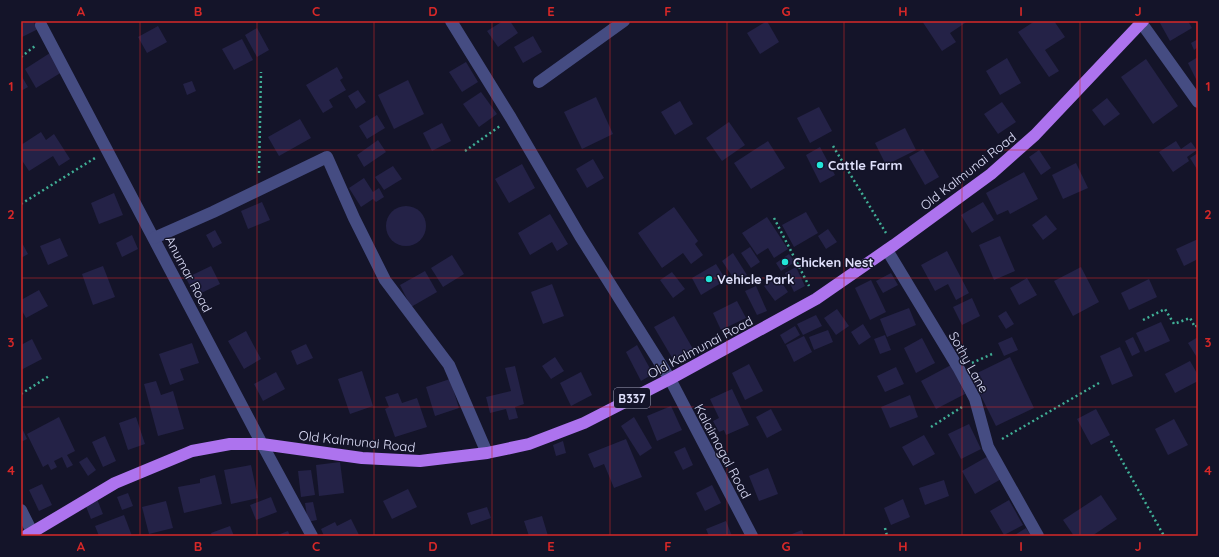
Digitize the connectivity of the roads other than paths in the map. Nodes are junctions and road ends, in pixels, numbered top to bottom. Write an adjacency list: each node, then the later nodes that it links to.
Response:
1 (451, 21): 9 (street, Kalaimagal Road)
2 (620, 22): 5 (street)
3 (1141, 22): 6 (street); 8 (main road, Old Kalmunai Road / B337)
4 (41, 25): 7 (street, Anumar Road)
5 (540, 82)
6 (1198, 102)
7 (154, 238): 10 (street, Anumar Road); 11 (street)
8 (891, 247): 9 (main road, Old Kalmunai Road / B337); 16 (street, Sothy Lane)
9 (670, 379): 11 (main road, Old Kalmunai Road / B337); 15 (street, Kalaimagal Road)
10 (262, 444): 11 (main road, Old Kalmunai Road / B337); 13 (main road, Old Kalmunai Road / B337); 14 (street, Anumar Road)
11 (487, 453)
12 (21, 510): 13 (street)
13 (30, 535)
14 (312, 536)
15 (752, 536)
16 (1038, 536)

